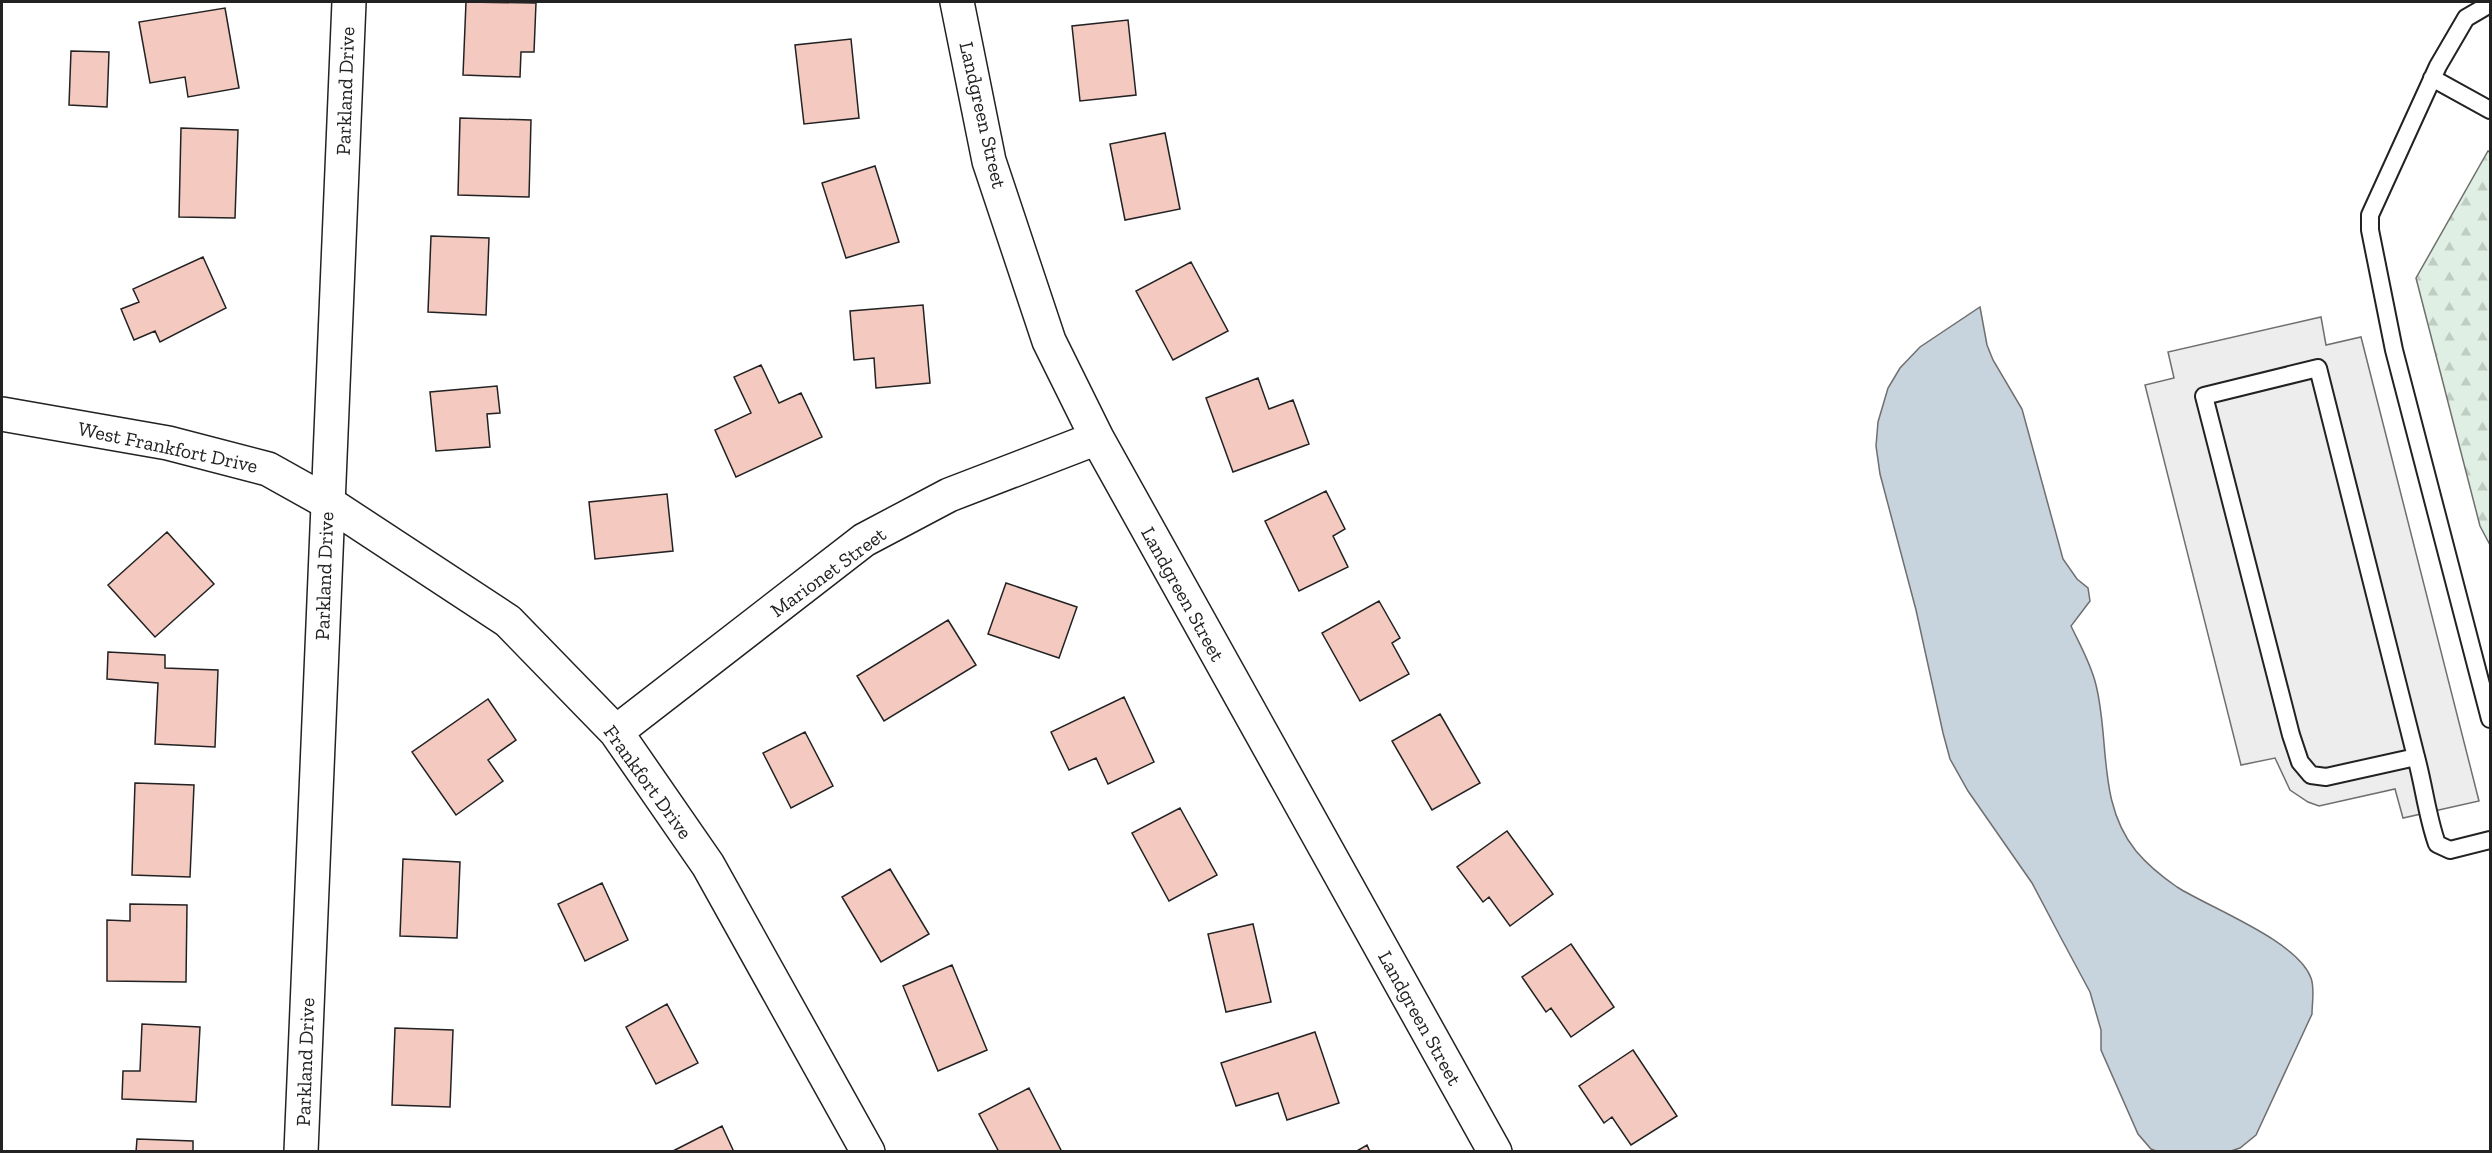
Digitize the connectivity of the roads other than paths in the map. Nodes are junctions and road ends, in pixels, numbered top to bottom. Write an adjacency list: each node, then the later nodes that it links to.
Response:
1 (349, 2): 8 (street, Parkland Drive)
2 (957, 2): 7 (street, Landgreen Street)
3 (2490, 4): 4 (lane)
4 (2432, 78): 5 (lane); 9 (lane)
5 (2490, 110)
6 (2, 414): 8 (street, West Frankfort Drive)
7 (1097, 438): 10 (street, Marionet Street); 15 (street, Landgreen Street)
8 (327, 502): 10 (street, Frankfort Drive); 13 (street, Parkland Drive)
9 (2490, 719)
10 (616, 732): 14 (street, Frankfort Drive)
11 (2416, 757): 11 (lane); 12 (lane)
12 (2490, 840)
13 (301, 1152)
14 (868, 1152)
15 (1494, 1152)

